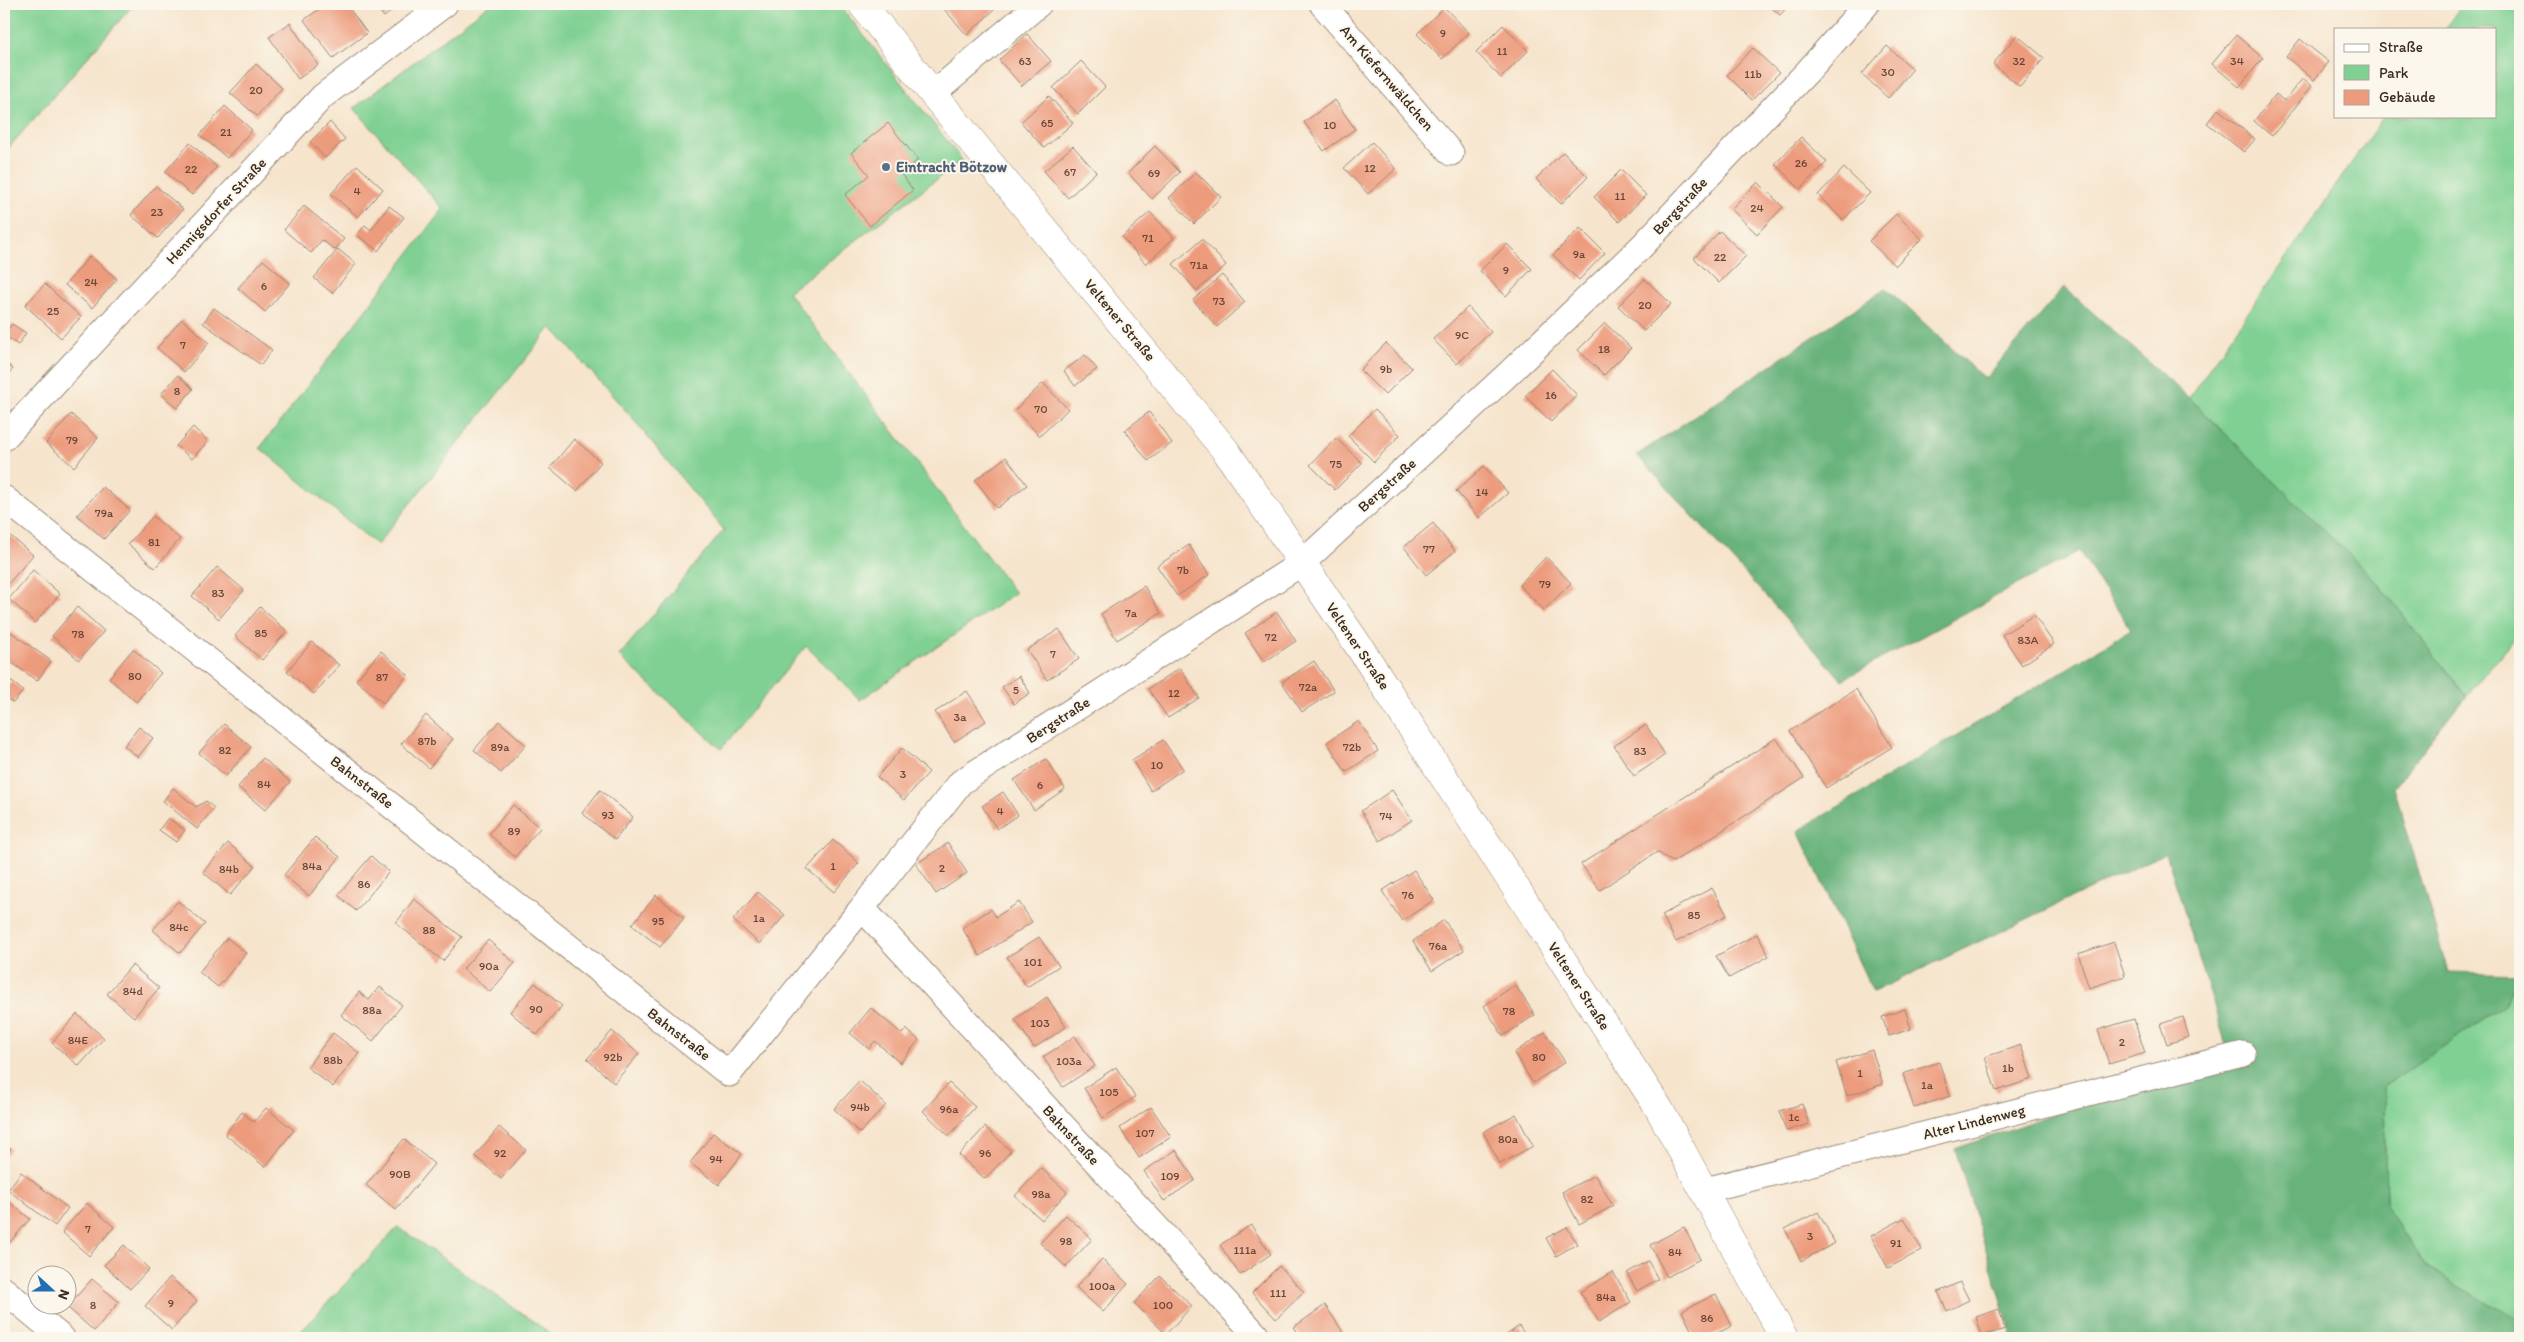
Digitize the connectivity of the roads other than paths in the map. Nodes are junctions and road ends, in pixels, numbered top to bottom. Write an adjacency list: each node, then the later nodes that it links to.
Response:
1 (445, 4): 8 (street, Hennigsdorfer Straße)
2 (862, 4): 6 (main road, Veltener Straße)
3 (1039, 4): 6 (street)
4 (1322, 4): 7 (street, Am Kiefernwäldchen)
5 (1867, 4): 10 (street, Bergstraße)
6 (933, 94): 10 (main road, Veltener Straße)
7 (1451, 153)
8 (4, 438)
9 (4, 498): 11 (street, Bahnstraße)
10 (1302, 563): 11 (street, Bergstraße); 13 (main road, Veltener Straße)
11 (862, 908): 16 (street, Bahnstraße)
12 (2243, 1054): 13 (street, Alter Lindenweg)
13 (1705, 1190): 17 (main road, Veltener Straße)
14 (4, 1290): 15 (street)
15 (62, 1338)
16 (1259, 1338)
17 (1784, 1338)

